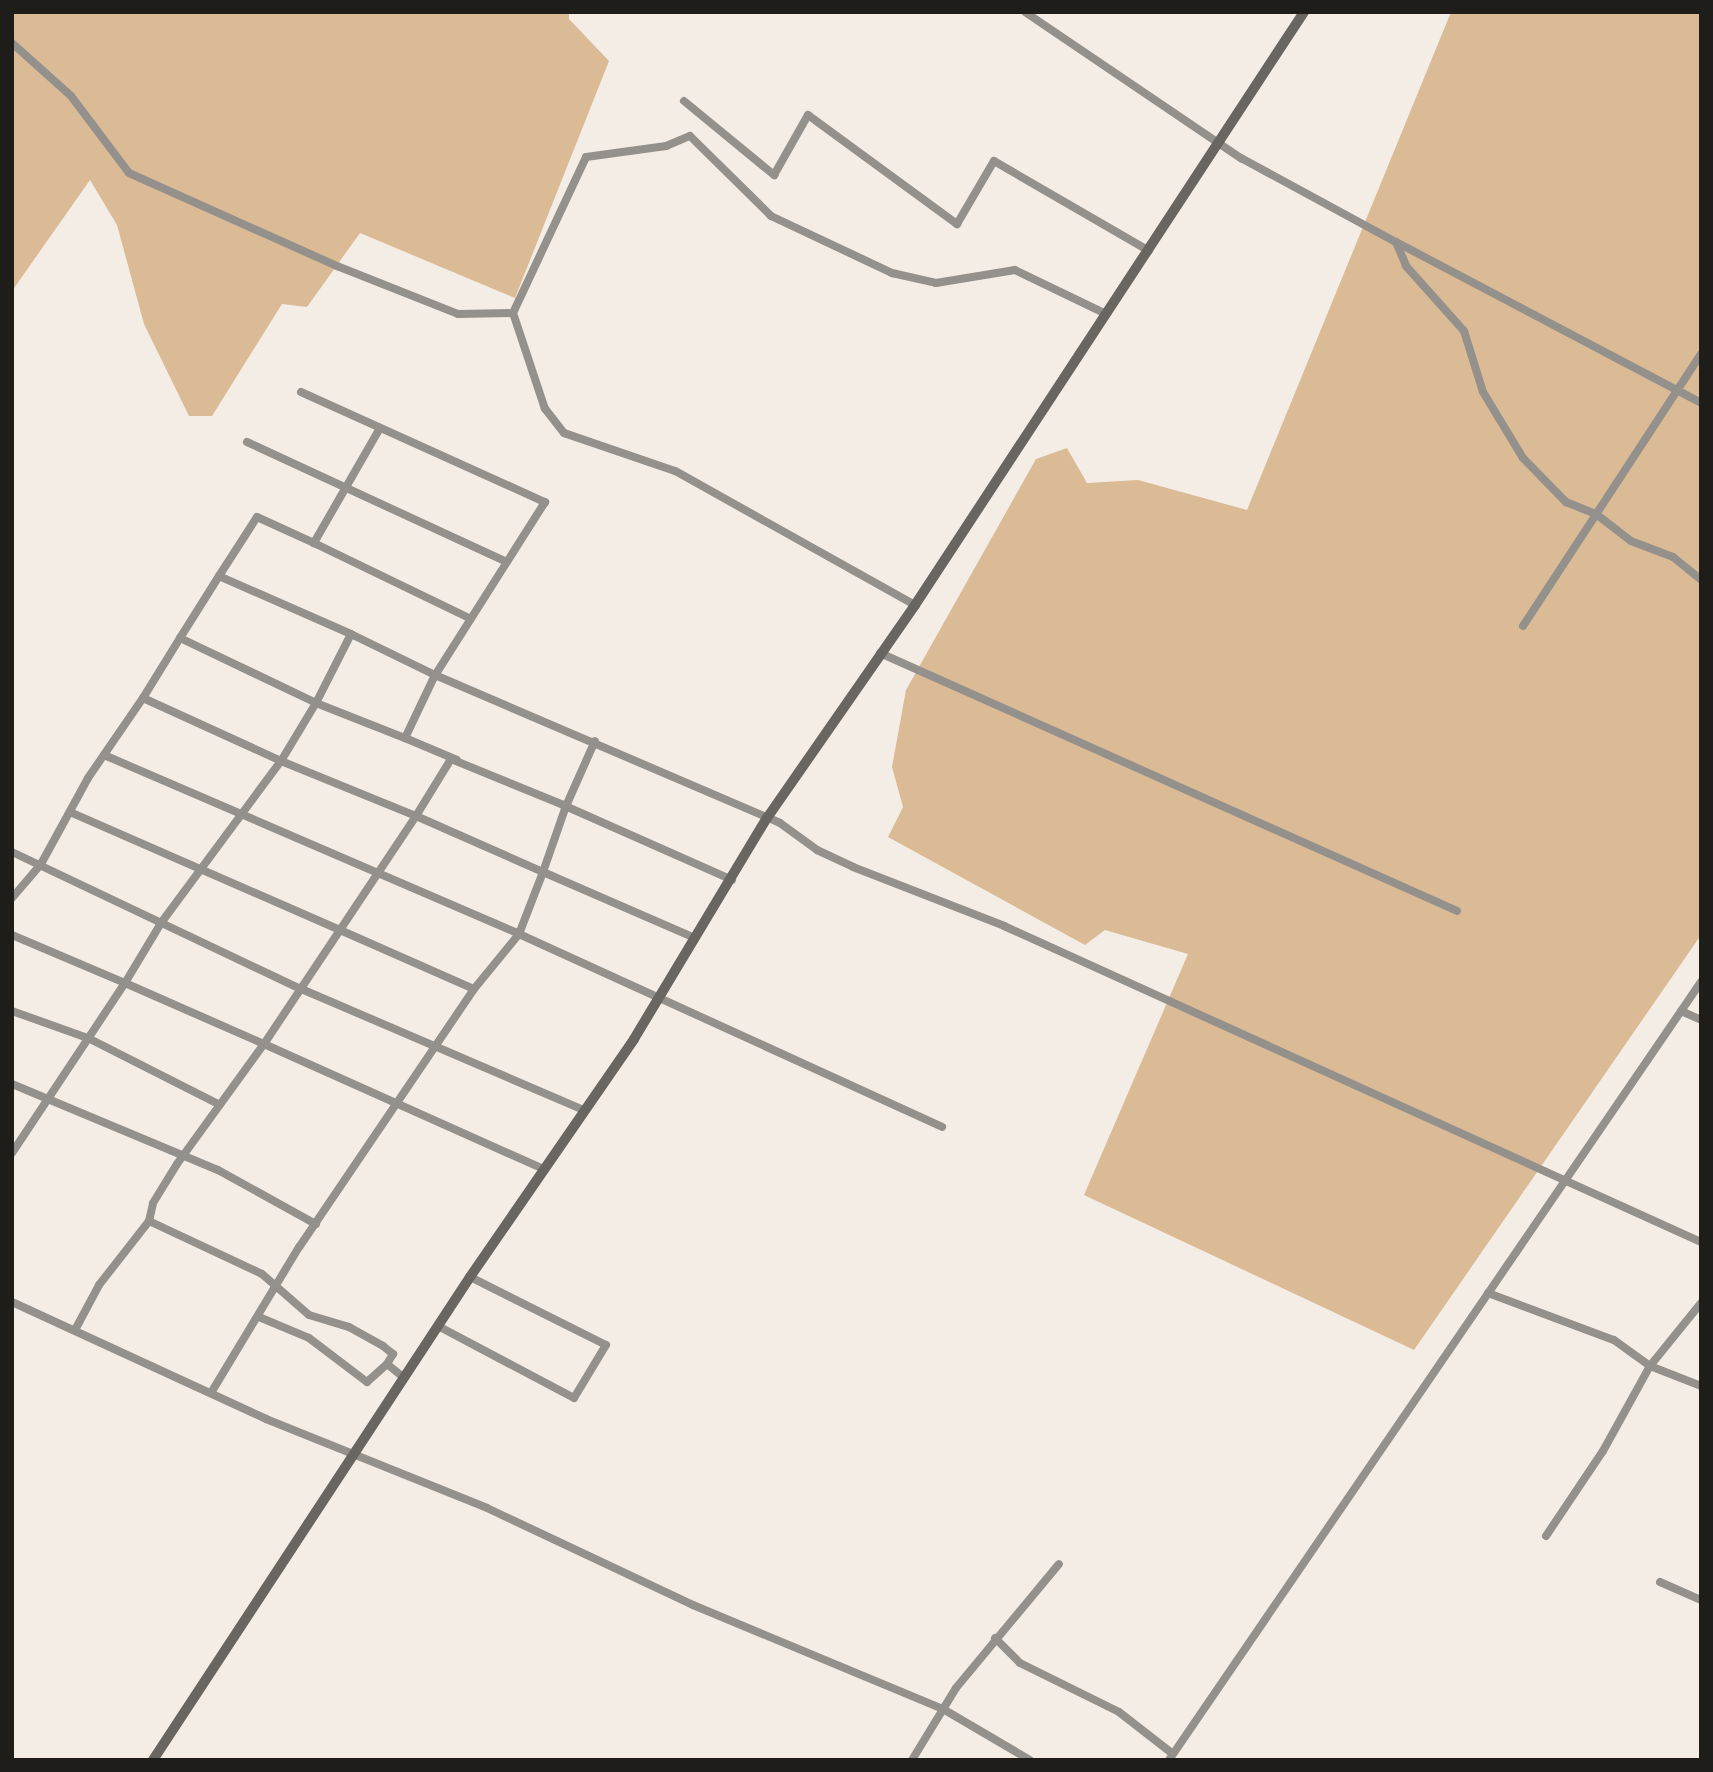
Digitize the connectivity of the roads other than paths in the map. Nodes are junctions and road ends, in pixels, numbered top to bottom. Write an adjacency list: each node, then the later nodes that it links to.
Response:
1 (1026, 12): 5 (street)
2 (1304, 12): 5 (street)
3 (12, 43): 8 (street)
4 (684, 101): 7 (street)
5 (1221, 142): 6 (street); 7 (street)
6 (1396, 242): 11 (street); 17 (street)
7 (1149, 251): 9 (street)
8 (513, 313): 9 (street); 22 (street)
9 (1106, 314): 22 (street)
10 (1701, 354): 11 (street)
11 (1679, 391): 13 (street); 17 (street)
12 (301, 392): 14 (street)
13 (1701, 403)
14 (380, 428): 16 (street); 19 (street)
15 (247, 442): 16 (street)
16 (347, 487): 18 (street); 19 (street)
17 (1596, 514): 21 (street); 24 (street)
18 (314, 542): 20 (street); 23 (street)
19 (507, 562): 23 (street)
20 (219, 576): 25 (street); 26 (street)
21 (1701, 580)
22 (915, 605): 27 (street)
23 (471, 619): 28 (street)
24 (1523, 626)
25 (351, 634): 28 (street); 30 (street)
26 (180, 638): 29 (street); 30 (street)
27 (880, 653): 39 (street); 47 (street)
28 (436, 675): 31 (street); 32 (street)
29 (143, 698): 33 (street); 34 (street)
30 (316, 703): 31 (street); 34 (street)
31 (405, 738): 35 (street)
32 (595, 741): 35 (street); 39 (street)
33 (104, 755): 36 (street); 37 (street)
34 (281, 761): 37 (street); 38 (street)
35 (566, 806): 38 (street); 43 (street); 45 (street)
36 (72, 813): 41 (street); 42 (street)
37 (242, 815): 42 (street); 44 (street)
38 (416, 816): 43 (street); 44 (street)
39 (767, 818): 45 (street); 73 (street)
40 (12, 852): 41 (street)
41 (41, 864): 46 (street); 48 (street)
42 (201, 872): 48 (street); 49 (street)
43 (543, 872): 50 (street); 52 (street)
44 (377, 873): 49 (street); 50 (street)
45 (732, 880): 52 (street)
46 (12, 898)
47 (1457, 911)
48 (161, 923): 54 (street); 55 (street)
49 (340, 930): 55 (street); 56 (street)
50 (519, 934): 56 (street); 57 (street)
51 (12, 935): 54 (street)
52 (695, 937): 57 (street)
53 (1701, 982): 59 (street)
54 (125, 983): 61 (street); 63 (street)
55 (299, 988): 62 (street); 63 (street)
56 (474, 989): 62 (street)
57 (656, 1000): 68 (street); 69 (street)
58 (12, 1011): 61 (street)
59 (1681, 1012): 60 (street); 73 (street)
60 (1701, 1020)
61 (88, 1038): 65 (street); 66 (street)
62 (436, 1043): 67 (street); 68 (street)
63 (264, 1044): 66 (street); 67 (street)
64 (12, 1084): 65 (street)
65 (49, 1096): 70 (street); 71 (street)
66 (218, 1104): 71 (street)
67 (398, 1105): 72 (street); 75 (street)
68 (584, 1110): 72 (street)
69 (942, 1127)
70 (12, 1153)
71 (183, 1155): 74 (street); 75 (street)
72 (542, 1169): 77 (street)
73 (1563, 1182): 76 (street); 79 (street)
74 (149, 1221): 78 (street); 84 (street)
75 (316, 1224): 78 (street)
76 (1701, 1242)
77 (470, 1277): 83 (street); 83 (street)
78 (277, 1286): 82 (street); 85 (street)
79 (1488, 1293): 86 (street); 97 (street)
80 (12, 1302): 84 (street)
81 (1701, 1303): 86 (street)
82 (259, 1317): 85 (street); 89 (street)
83 (438, 1326): 87 (street)
84 (75, 1331): 89 (street)
85 (387, 1364): 87 (street)
86 (1650, 1366): 88 (street); 91 (street)
87 (404, 1378): 90 (street)
88 (1701, 1386)
89 (211, 1393): 90 (street)
90 (353, 1456): 96 (street); 98 (street)
91 (1546, 1536)
92 (1059, 1564): 95 (street)
93 (1660, 1582): 94 (street)
94 (1701, 1601)
95 (995, 1638): 96 (street); 97 (street)
96 (943, 1709): 99 (street); 100 (street)
97 (1171, 1757)
98 (153, 1760)
99 (912, 1760)
100 (1030, 1760)

